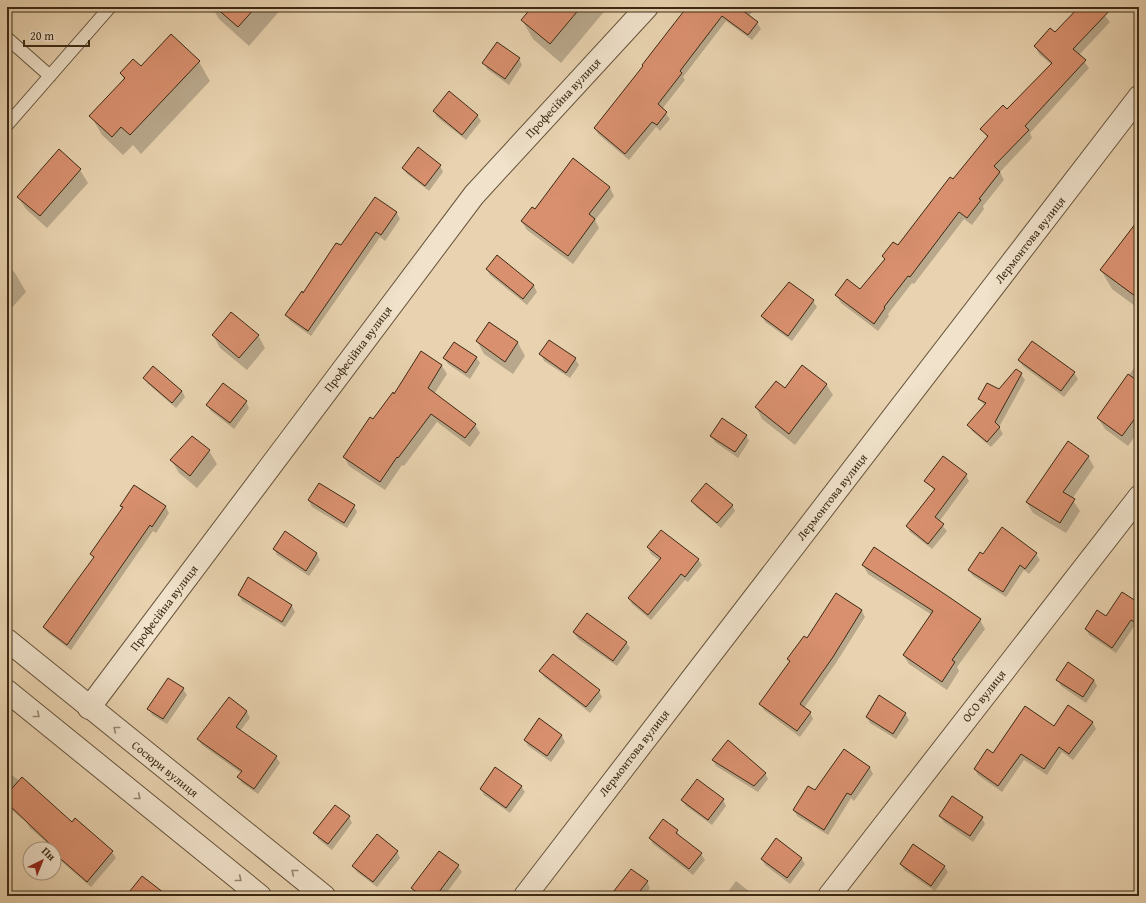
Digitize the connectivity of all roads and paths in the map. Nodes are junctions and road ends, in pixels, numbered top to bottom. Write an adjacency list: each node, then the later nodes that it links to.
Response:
1 (110, 7): 4 (lane)
2 (647, 7): 10 (street, Професійна вулиця)
3 (7, 38): 4 (lane)
4 (50, 76): 6 (lane)
5 (1135, 112): 13 (street, Лермонтова вулиця)
6 (7, 125)
7 (1139, 496): 14 (street, ОСО вулиця)
8 (7, 640): 10 (street, Сосюри вулиця)
9 (7, 691): 11 (street, one-way to 11)
10 (89, 708): 12 (street, Сосюри вулиця, one-way to 10)
11 (260, 896)
12 (324, 896)
13 (524, 896)
14 (829, 896)

